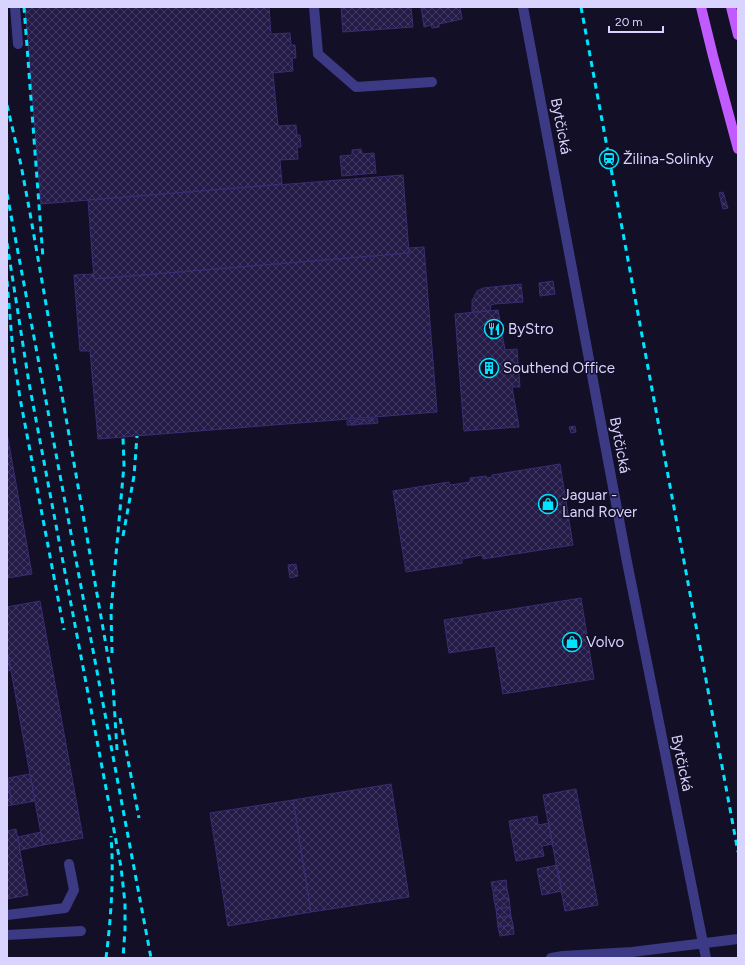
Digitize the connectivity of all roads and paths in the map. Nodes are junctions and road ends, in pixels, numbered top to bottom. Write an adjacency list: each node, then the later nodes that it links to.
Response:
1 (15, 7): 7 (street)
2 (314, 7): 8 (street)
3 (523, 7): 16 (street, Bytčická)
4 (701, 7): 9 (main road)
5 (731, 7): 6 (main road)
6 (738, 35)
7 (18, 44)
8 (432, 82)
9 (738, 148)
10 (69, 864): 11 (street)
11 (7, 915)
12 (81, 931): 13 (street)
13 (7, 935)
14 (738, 939): 15 (street)
15 (552, 958)
16 (706, 958)

